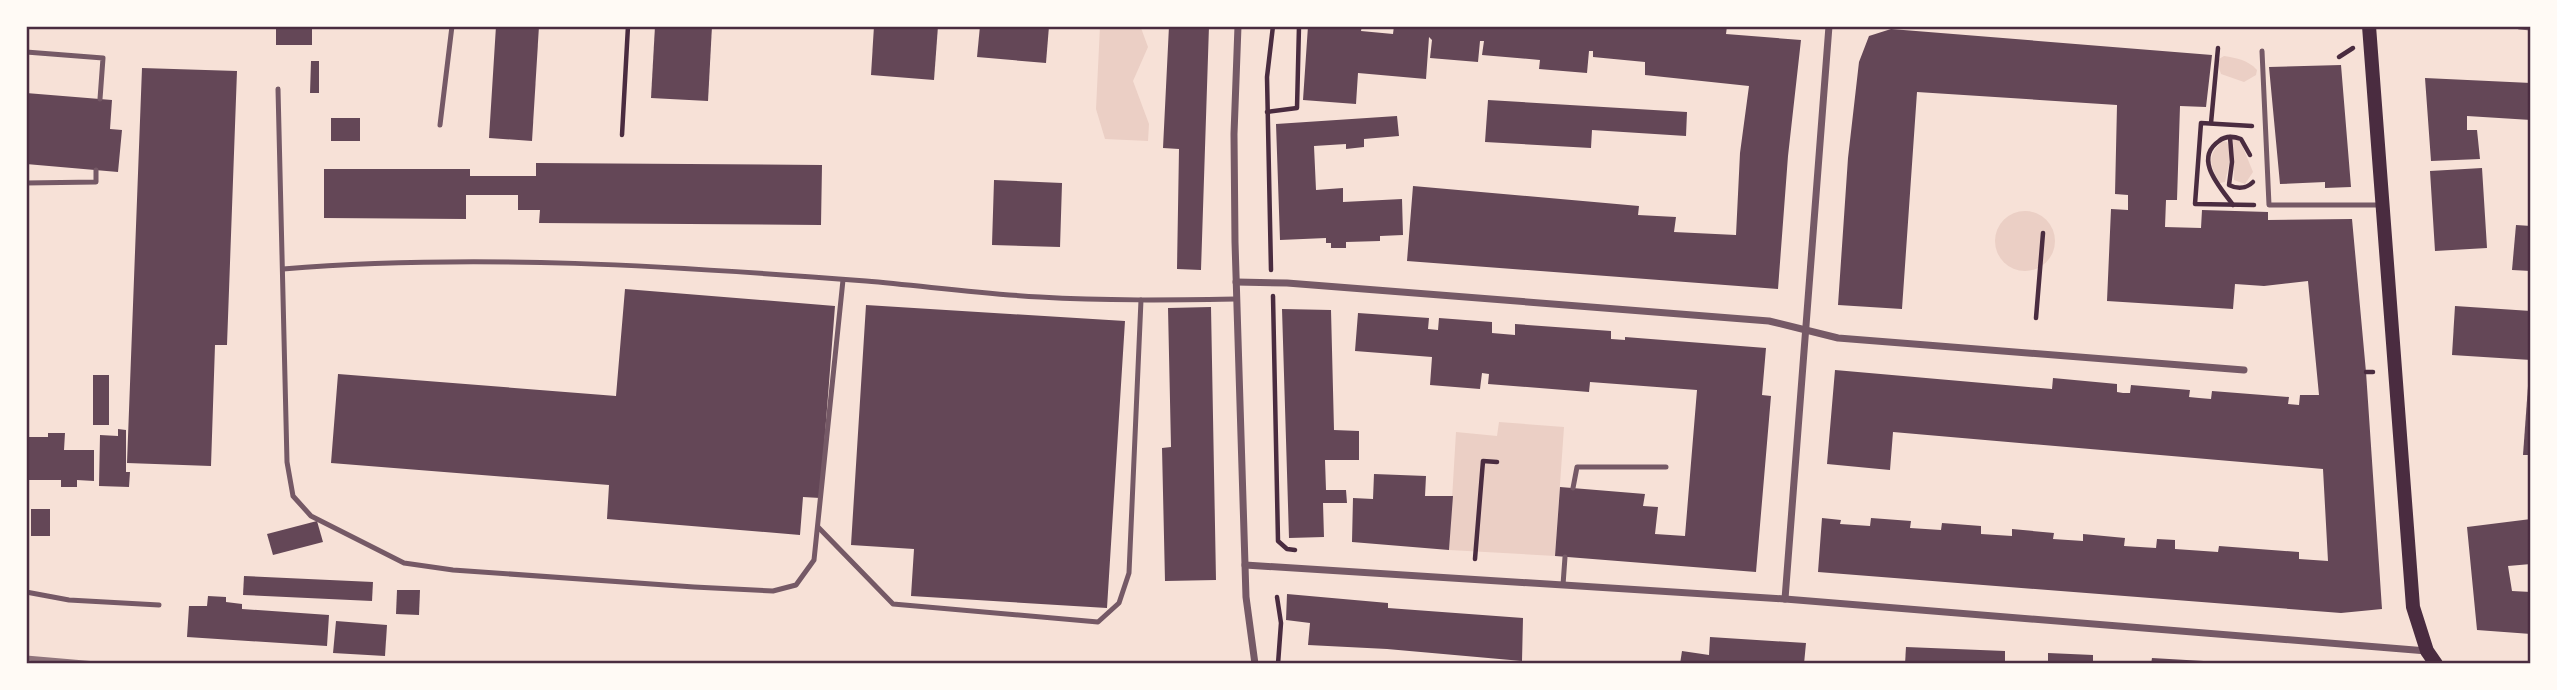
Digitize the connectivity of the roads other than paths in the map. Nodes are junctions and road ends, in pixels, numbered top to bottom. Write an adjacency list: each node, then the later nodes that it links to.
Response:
1 (452, 26): 11 (lane)
2 (1238, 26): 17 (street)
3 (1829, 26): 20 (street)
4 (2369, 26): 14 (main road)
5 (2520, 26): 6 (street)
6 (2531, 27)
7 (2262, 51): 14 (lane)
8 (26, 52): 10 (lane)
9 (278, 89): 15 (lane)
10 (100, 99)
11 (440, 125)
12 (96, 170): 13 (lane)
13 (26, 183)
14 (2381, 205): 31 (main road)
15 (283, 269): 16 (lane); 24 (lane)
16 (843, 280): 19 (lane); 24 (lane)
17 (1236, 282): 18 (street); 20 (street)
18 (1236, 299): 19 (lane); 26 (street)
19 (1141, 300): 24 (lane)
20 (1807, 331): 21 (street); 29 (street)
21 (2244, 370)
22 (1666, 467): 23 (lane)
23 (1573, 488)
24 (818, 527)
25 (1565, 556): 27 (lane)
26 (1245, 565): 27 (street); 32 (street)
27 (1563, 585): 29 (street)
28 (26, 592): 30 (lane)
29 (1786, 599): 31 (street)
30 (159, 605)
31 (2427, 651): 33 (main road)
32 (1255, 664)
33 (2436, 664)

